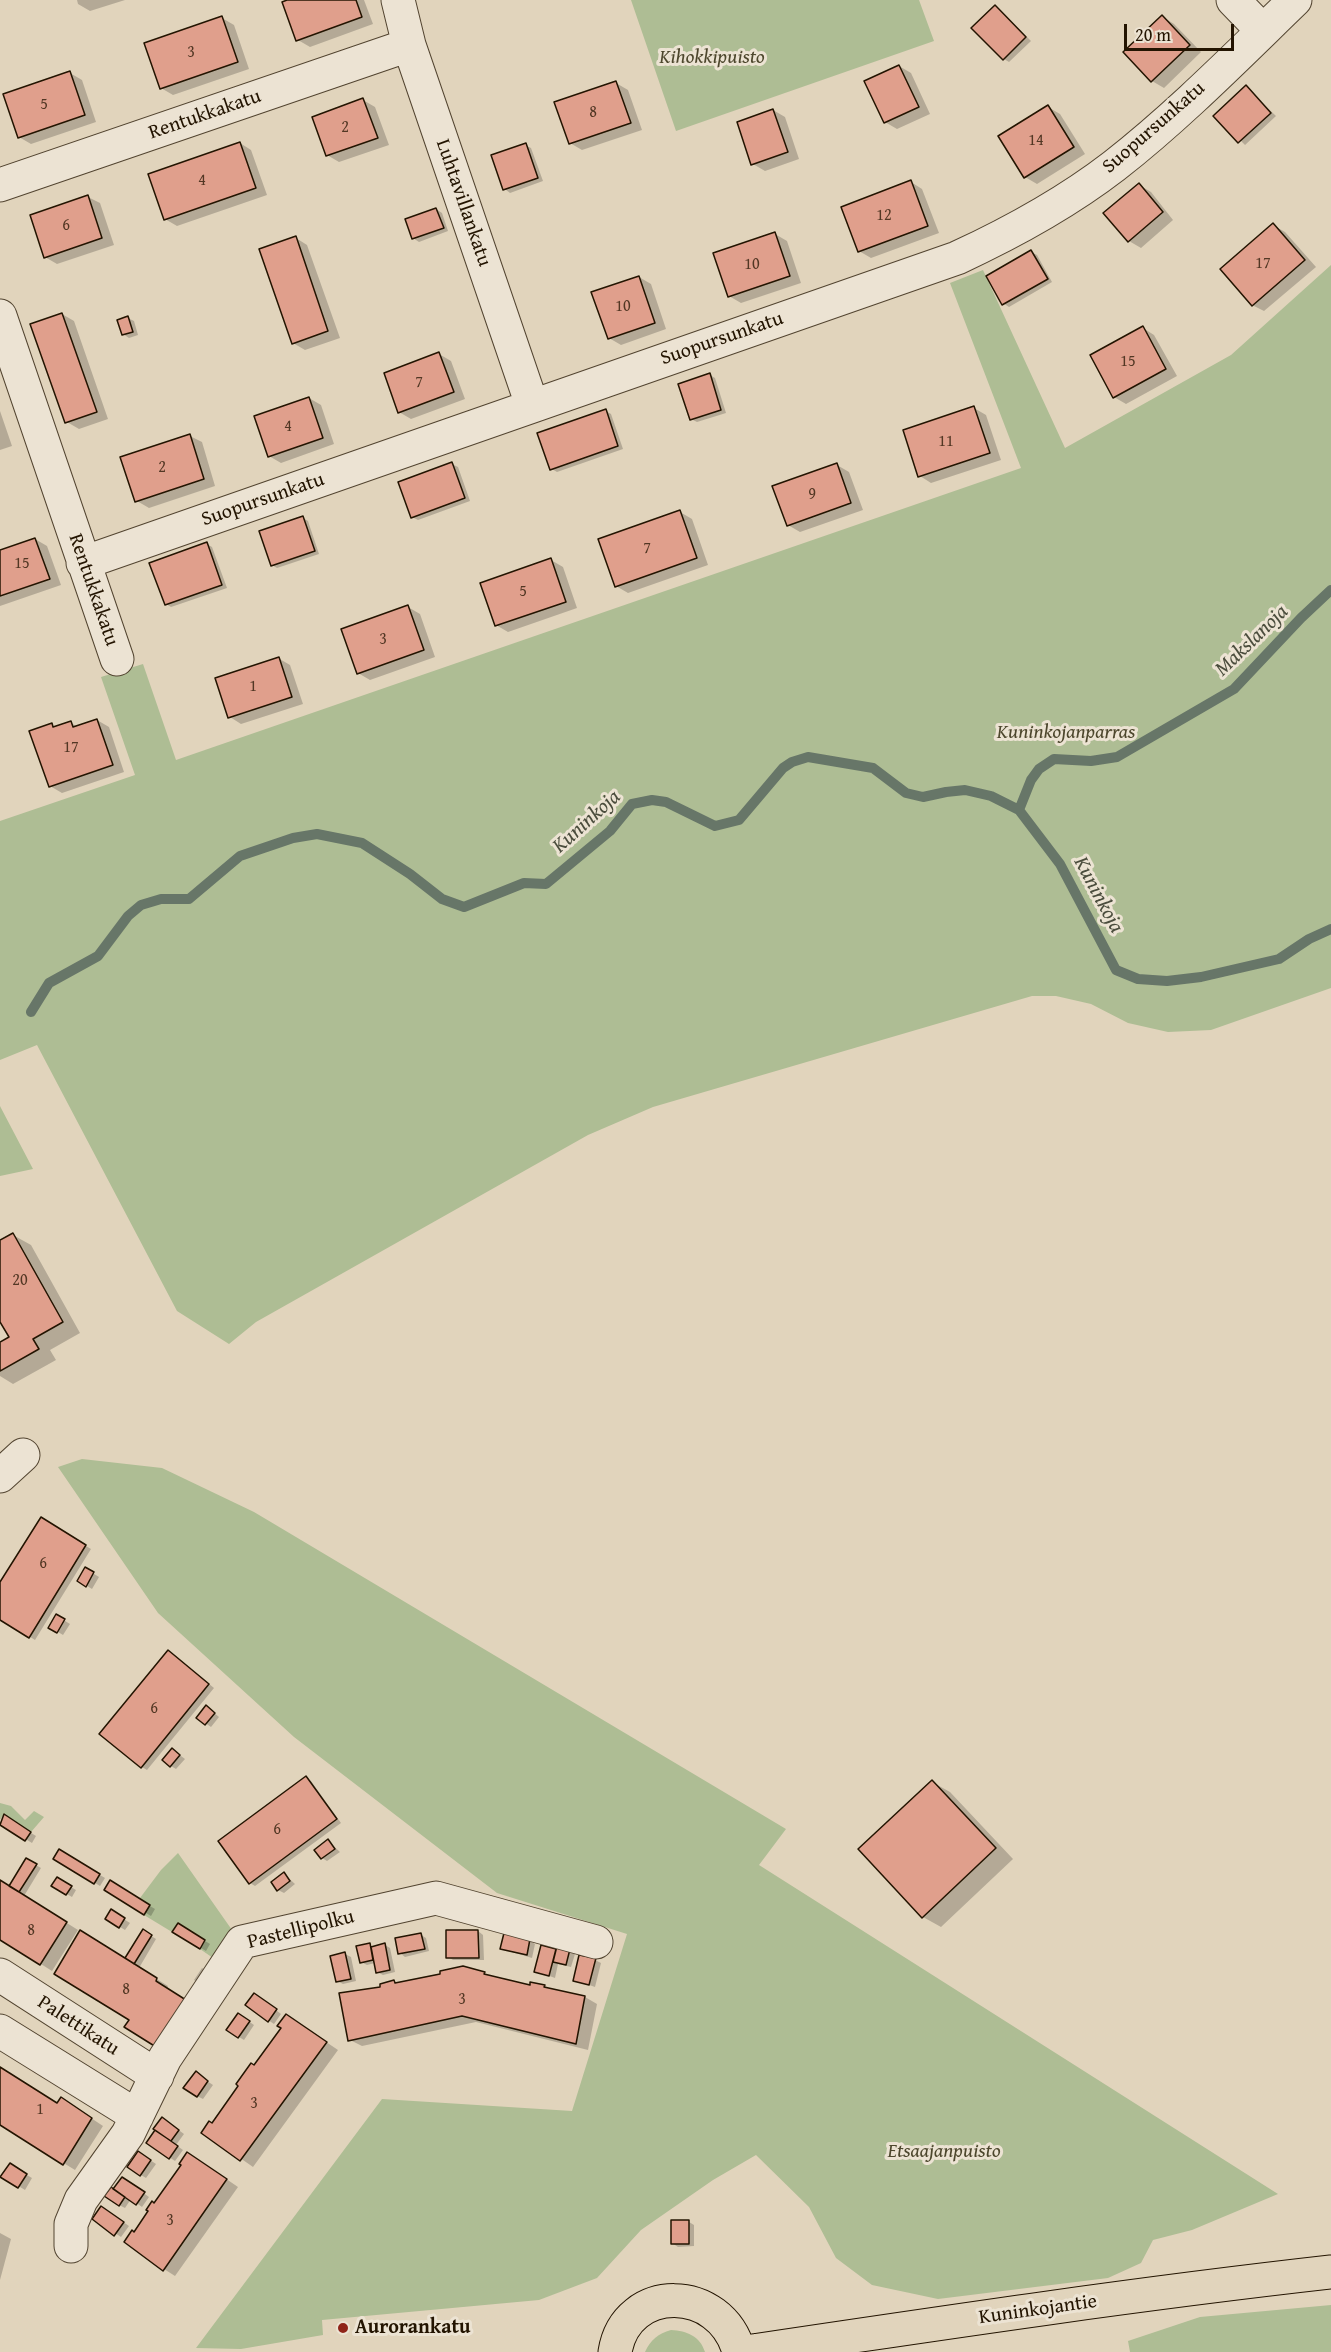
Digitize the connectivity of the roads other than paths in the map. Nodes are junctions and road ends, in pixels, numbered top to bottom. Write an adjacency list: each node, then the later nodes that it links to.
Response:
1 (398, 0): 5 (street, Luhtavillankatu)
2 (1233, 0): 4 (street)
3 (1295, 0): 4 (street, Suopursunkatu)
4 (1263, 31): 8 (street, Suopursunkatu)
5 (409, 45): 6 (street, Rentukkakatu); 8 (street, Luhtavillankatu)
6 (0, 185)
7 (0, 316): 9 (street, Rentukkakatu)
8 (532, 405): 9 (street, Suopursunkatu)
9 (83, 563): 10 (street, Rentukkakatu)
10 (117, 660)
11 (596, 1942): 14 (street, Pastellipolku)
12 (0, 1976): 14 (street, Palettikatu)
13 (0, 2031): 15 (street)
14 (157, 2076): 15 (street, Pastellipolku)
15 (137, 2116): 16 (street, Pastellipolku)
16 (71, 2246)
17 (1331, 2272): 20 (main road, Kuninkojantie)
18 (615, 2352): 19 (main road)
19 (739, 2352)
20 (746, 2352)

